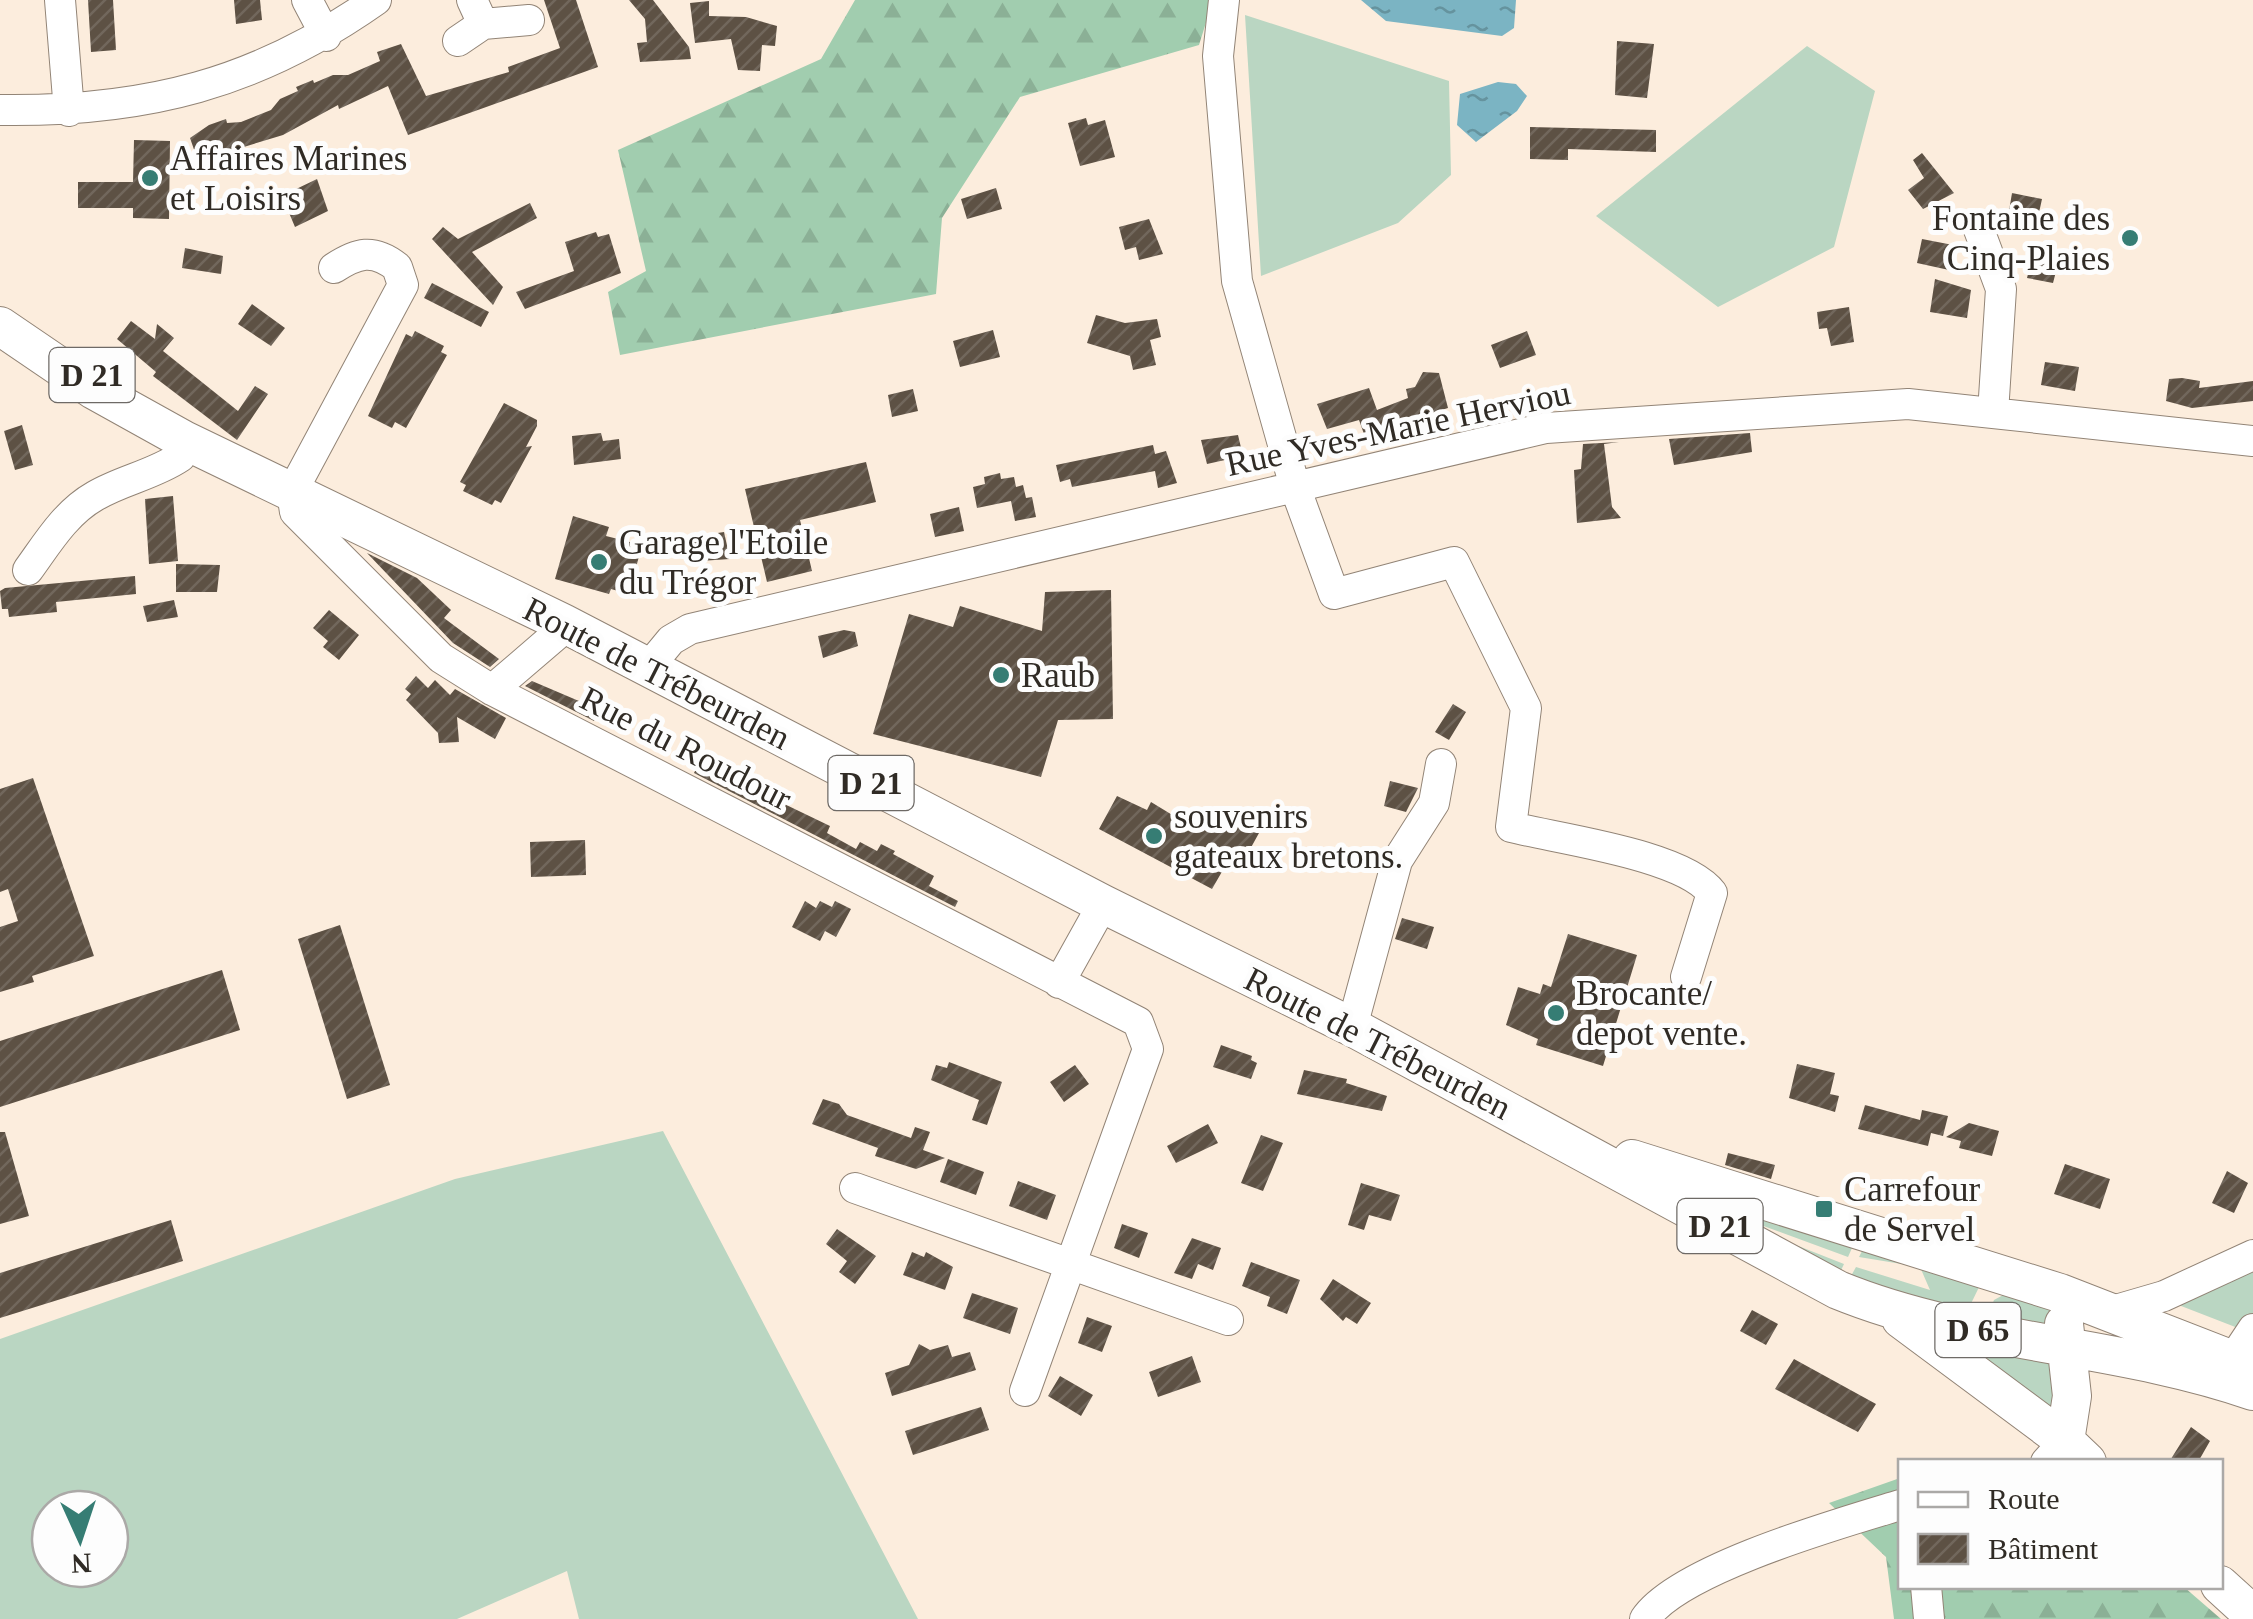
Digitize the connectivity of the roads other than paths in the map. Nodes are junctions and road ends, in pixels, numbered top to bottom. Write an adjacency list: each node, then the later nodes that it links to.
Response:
1 (60, 0): 9 (street)
2 (306, 0): 7 (street)
3 (376, 0): 7 (street)
4 (1224, 0): 17 (street)
5 (529, 20): 6 (street)
6 (471, 22)
7 (326, 36): 9 (street)
8 (0, 110): 9 (street)
9 (69, 111)
10 (1978, 228): 14 (street)
11 (334, 268): 18 (street)
12 (0, 308): 15 (main road, Route de Trébeurden / D 21)
13 (0, 326): 15 (main road, Route de Trébeurden / D 21)
14 (1993, 413): 16 (street, Rue Yves-Marie Herviou); 17 (street, Rue Yves-Marie Herviou)
15 (184, 440): 18 (main road, Route de Trébeurden / D 21); 19 (street)
16 (2253, 441)
17 (1295, 487): 21 (street, Rue Yves-Marie Herviou); 25 (street)
18 (292, 492): 20 (main road, Route de Trébeurden / D 21); 22 (street, Rue du Roudour)
19 (28, 570)
20 (563, 622): 21 (main road, Route de Trébeurden / D 21); 22 (street)
21 (648, 669): 24 (main road, Route de Trébeurden / D 21)
22 (492, 690): 26 (street, Rue du Roudour)
23 (1441, 764): 27 (street)
24 (1102, 904): 26 (street); 27 (main road, Route de Trébeurden / D 21)
25 (1686, 978)
26 (1060, 983): 31 (street, Rue du Roudour)
27 (1352, 1028): 28 (main road, Route de Trébeurden / D 21)
28 (1553, 1134): 32 (main road, Route de Trébeurden / D 65); 34 (main road, Route de Trébeurden / D 21)
29 (855, 1188): 31 (street)
30 (2253, 1255): 35 (street)
31 (1070, 1262): 36 (street); 42 (street, Rue du Roudour)
32 (2003, 1274): 33 (main road, Route de Trébeurden / D 65); 37 (main road)
33 (2060, 1293): 35 (main road, Route de Trébeurden / D 65); 38 (main road)
34 (1891, 1312): 37 (main road, Route de Trébeurden / D 65); 41 (main road, D 21)
35 (2109, 1312): 40 (main road, Route de Trébeurden / D 65)
36 (1228, 1320)
37 (1977, 1330): 38 (main road, Route de Trébeurden / D 65); 41 (main road)
38 (2066, 1345): 39 (main road, Route de Trébeurden / D 65); 43 (main road)
39 (2108, 1353): 40 (main road, Route de Trébeurden / D 65); 43 (main road)
40 (2242, 1365)
41 (1974, 1374): 44 (main road, D 21)
42 (1025, 1391)
43 (2072, 1396): 44 (main road)
44 (2072, 1457)
45 (1898, 1506): 49 (street)
46 (2223, 1587): 48 (main road)
47 (1926, 1589): 50 (street)
48 (2253, 1615)
49 (1645, 1619)
50 (1929, 1619)

